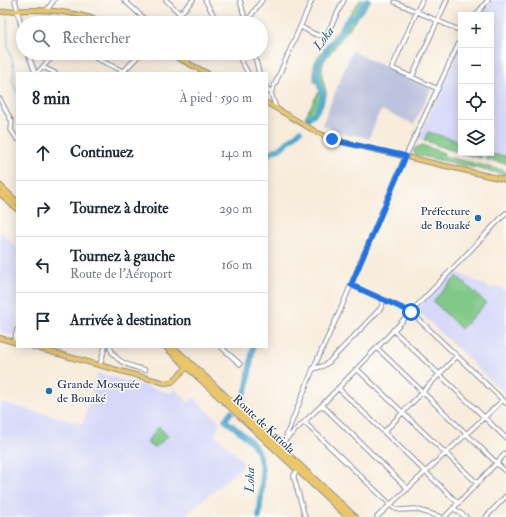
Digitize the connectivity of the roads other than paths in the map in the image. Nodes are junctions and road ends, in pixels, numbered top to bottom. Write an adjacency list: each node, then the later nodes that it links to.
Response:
1 (15, 0): 15 (street)
2 (54, 0): 16 (street)
3 (124, 0): 23 (street)
4 (166, 0): 20 (street)
5 (193, 0): 20 (street)
6 (205, 0): 24 (street)
7 (240, 0): 25 (street)
8 (262, 0): 26 (street)
9 (312, 0): 28 (street)
10 (344, 0): 28 (street)
11 (422, 0): 18 (street)
12 (447, 0): 27 (street)
13 (488, 0): 19 (street)
14 (395, 2): 18 (street)
15 (17, 10): 16 (main road); 17 (main road); 21 (street)
16 (47, 10): 22 (main road)
17 (0, 12)
18 (416, 12): 27 (street); 47 (street)
19 (478, 12)
20 (180, 14)
21 (18, 16)
22 (83, 16)
23 (141, 16)
24 (214, 16)
25 (244, 16)
26 (251, 16)
27 (437, 21): 29 (street); 47 (street)
28 (301, 27): 50 (street)
29 (458, 30)
30 (458, 46): 48 (street)
31 (31, 60): 40 (street)
32 (50, 60): 39 (street)
33 (99, 60): 43 (street)
34 (135, 60): 43 (street)
35 (182, 60): 38 (main road)
36 (241, 60): 45 (street)
37 (256, 60): 46 (street)
38 (186, 62): 44 (main road)
39 (43, 67): 41 (street); 42 (street)
40 (36, 72)
41 (37, 72)
42 (53, 72)
43 (124, 72)
44 (206, 72)
45 (247, 72)
46 (259, 72)
47 (412, 77): 48 (street)
48 (438, 89): 56 (street)
49 (268, 90): 50 (street)
50 (271, 94): 52 (street); 54 (street)
51 (0, 99): 55 (street)
52 (268, 100)
53 (268, 103): 54 (main road)
54 (276, 108): 56 (main road)
55 (16, 138)
56 (406, 156): 57 (main road); 63 (street)
57 (506, 180)
58 (0, 186): 60 (highway)
59 (0, 193): 61 (highway)
60 (16, 201)
61 (16, 208)
62 (506, 212): 65 (street)
63 (351, 285): 64 (street); 81 (street)
64 (384, 300): 65 (street); 81 (street)
65 (411, 312): 66 (street); 76 (street)
66 (394, 330): 74 (street); 83 (street)
67 (0, 338): 68 (main road)
68 (15, 342)
69 (105, 348): 78 (street)
70 (110, 348): 82 (street)
71 (167, 348): 79 (highway, Route de Katiola)
72 (174, 348): 79 (highway, Route de Katiola)
73 (223, 348): 77 (street)
74 (377, 348): 80 (street); 85 (street)
75 (49, 349): 78 (main road)
76 (457, 356): 83 (street); 86 (street)
77 (240, 364)
78 (100, 365): 79 (main road)
79 (189, 365): 95 (highway, Route de Katiola)
80 (357, 368): 84 (street); 88 (street)
81 (313, 369): 94 (street)
82 (145, 370)
83 (439, 374): 85 (street); 89 (street)
84 (338, 388): 87 (street); 91 (street)
85 (423, 392): 88 (street); 92 (street)
86 (504, 402): 89 (street)
87 (322, 405): 90 (street); 103 (street)
88 (403, 412): 91 (street); 96 (street)
89 (485, 418): 92 (street); 93 (street)
90 (305, 423): 94 (street); 106 (street)
91 (384, 432): 100 (street)
92 (467, 434): 96 (street); 98 (street)
93 (506, 438)
94 (284, 441): 95 (street)
95 (279, 449): 99 (highway, Route de Katiola); 111 (highway, Route de Katiola)
96 (446, 453): 100 (street); 102 (street)
97 (506, 453): 98 (street)
98 (497, 463): 101 (street); 102 (street)
99 (298, 469): 109 (street); 110 (highway, Route de Katiola)
100 (425, 472): 103 (street); 105 (street)
101 (506, 472)
102 (477, 484): 105 (street)
103 (408, 489): 106 (street)
104 (506, 496): 116 (street)
105 (458, 503): 107 (street)
106 (390, 505): 112 (street); 113 (street)
107 (453, 508): 108 (street); 115 (street)
108 (450, 515): 114 (street)
109 (305, 517)
110 (348, 517)
111 (355, 517)
112 (377, 517)
113 (440, 517)
114 (445, 517)
115 (466, 517)
116 (486, 517)

